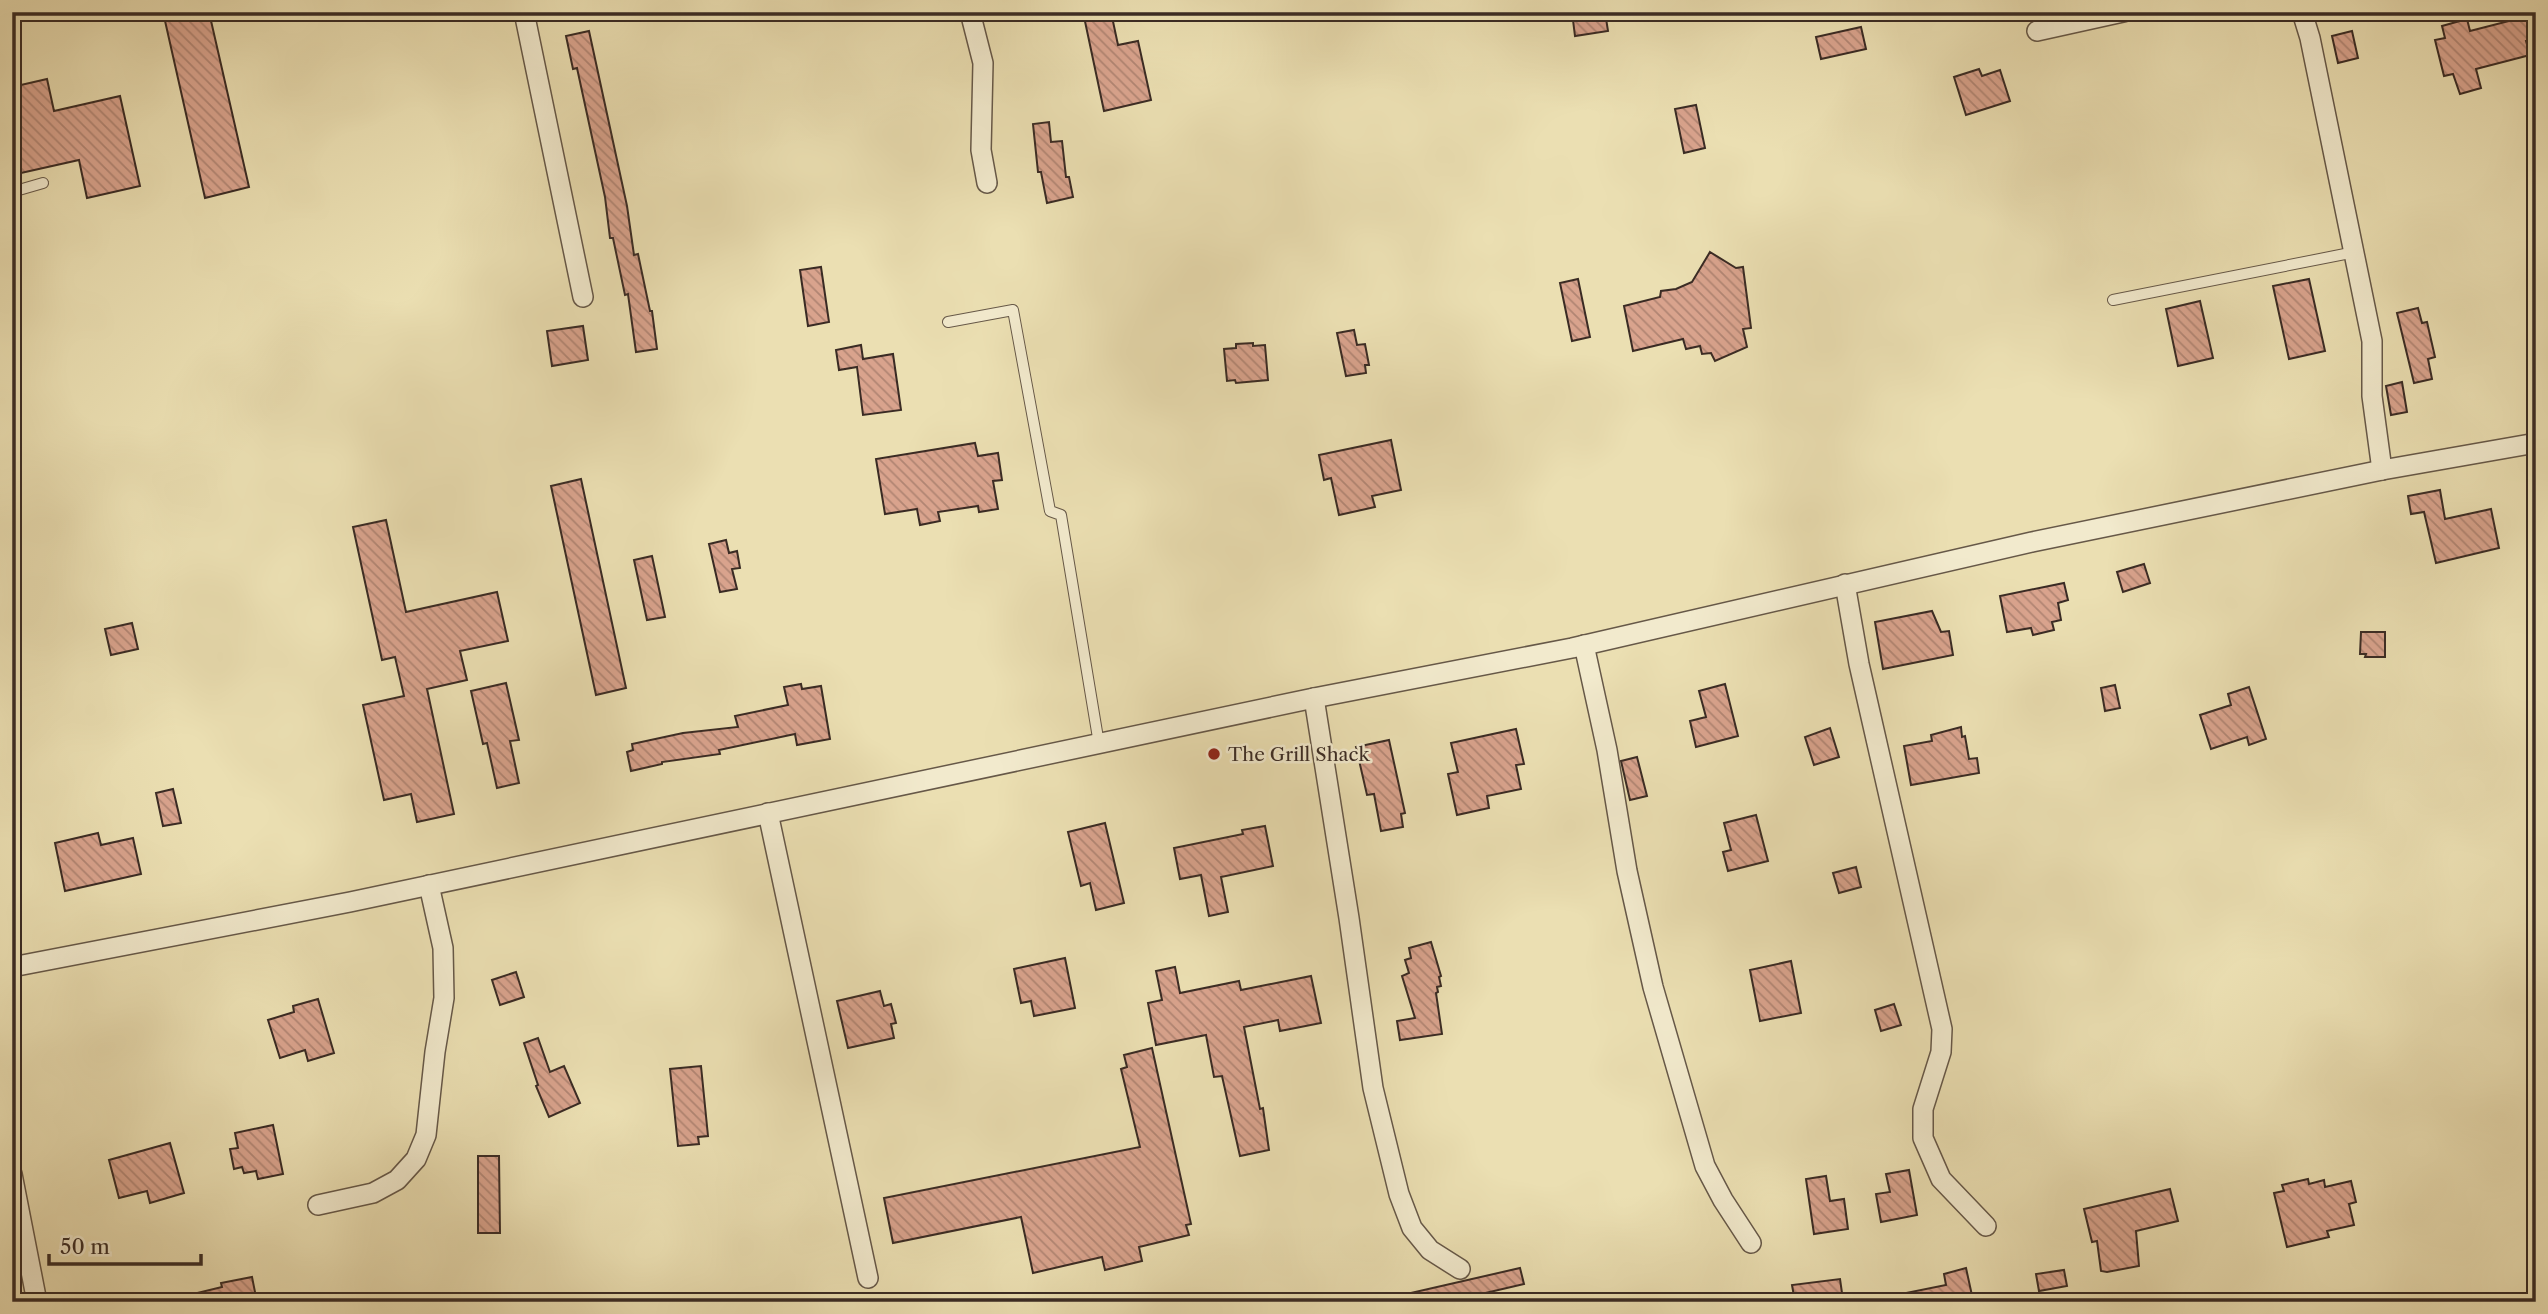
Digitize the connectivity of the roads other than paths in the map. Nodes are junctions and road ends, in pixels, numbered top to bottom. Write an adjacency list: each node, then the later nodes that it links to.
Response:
1 (524, 12): 10 (street)
2 (970, 12): 7 (street)
3 (2123, 12): 5 (street)
4 (2302, 12): 9 (street)
5 (2037, 32)
6 (43, 183): 8 (lane)
7 (987, 183)
8 (12, 192)
9 (2356, 251): 11 (lane); 14 (street)
10 (583, 297)
11 (2113, 300)
12 (948, 322): 18 (lane)
13 (2536, 443): 14 (street)
14 (2382, 470): 15 (street)
15 (1844, 584): 16 (street); 24 (street)
16 (1584, 645): 17 (street); 25 (street)
17 (1314, 698): 18 (street); 26 (street)
18 (1099, 745): 19 (street)
19 (768, 813): 20 (street); 27 (street)
20 (429, 885): 21 (street); 23 (street)
21 (12, 967)
22 (12, 1174): 28 (street)
23 (318, 1205)
24 (1986, 1226)
25 (1751, 1243)
26 (1460, 1269)
27 (868, 1278)
28 (37, 1302)

